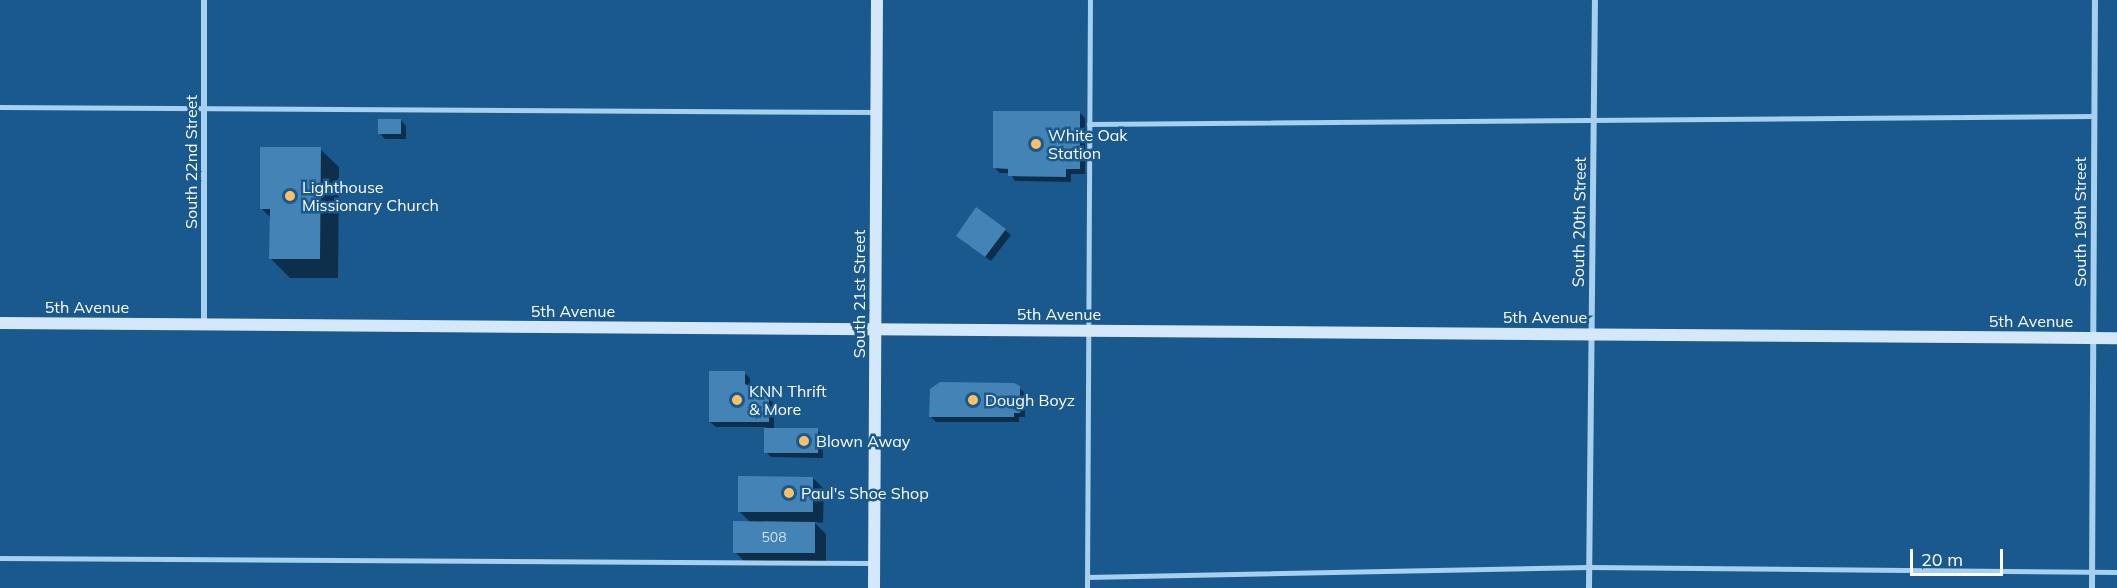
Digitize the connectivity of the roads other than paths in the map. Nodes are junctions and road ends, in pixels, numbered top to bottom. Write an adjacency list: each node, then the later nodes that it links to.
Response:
1 (204, 0): 7 (street, South 22nd Street)
2 (876, 0): 8 (street, South 21st Street)
3 (1090, 0): 11 (lane)
4 (1595, 0): 10 (street, South 20th Street)
5 (2095, 0): 9 (street, South 19th Street)
6 (0, 107): 7 (lane)
7 (205, 108): 8 (lane); 13 (street, South 22nd Street)
8 (876, 112): 14 (street, South 21st Street)
9 (2094, 116): 10 (lane); 17 (street, South 19th Street)
10 (1594, 120): 11 (lane); 16 (street, South 20th Street)
11 (1089, 124): 15 (lane)
12 (0, 323): 13 (street, 5th Avenue)
13 (204, 324): 14 (street, 5th Avenue)
14 (876, 330): 15 (street, 5th Avenue); 20 (street, South 21st Street)
15 (1088, 331): 16 (street, 5th Avenue); 24 (lane)
16 (1592, 334): 17 (street, 5th Avenue); 21 (street, South 20th Street)
17 (2092, 338): 18 (street, 5th Avenue); 22 (street, South 19th Street)
18 (2117, 338)
19 (0, 558): 20 (lane)
20 (874, 563): 25 (street, South 21st Street)
21 (1589, 567): 22 (lane); 24 (lane); 27 (street, South 20th Street)
22 (2092, 572): 23 (lane); 28 (street, South 19th Street)
23 (2117, 572)
24 (1087, 577): 26 (lane)
25 (874, 588)
26 (1087, 588)
27 (1589, 588)
28 (2092, 588)

